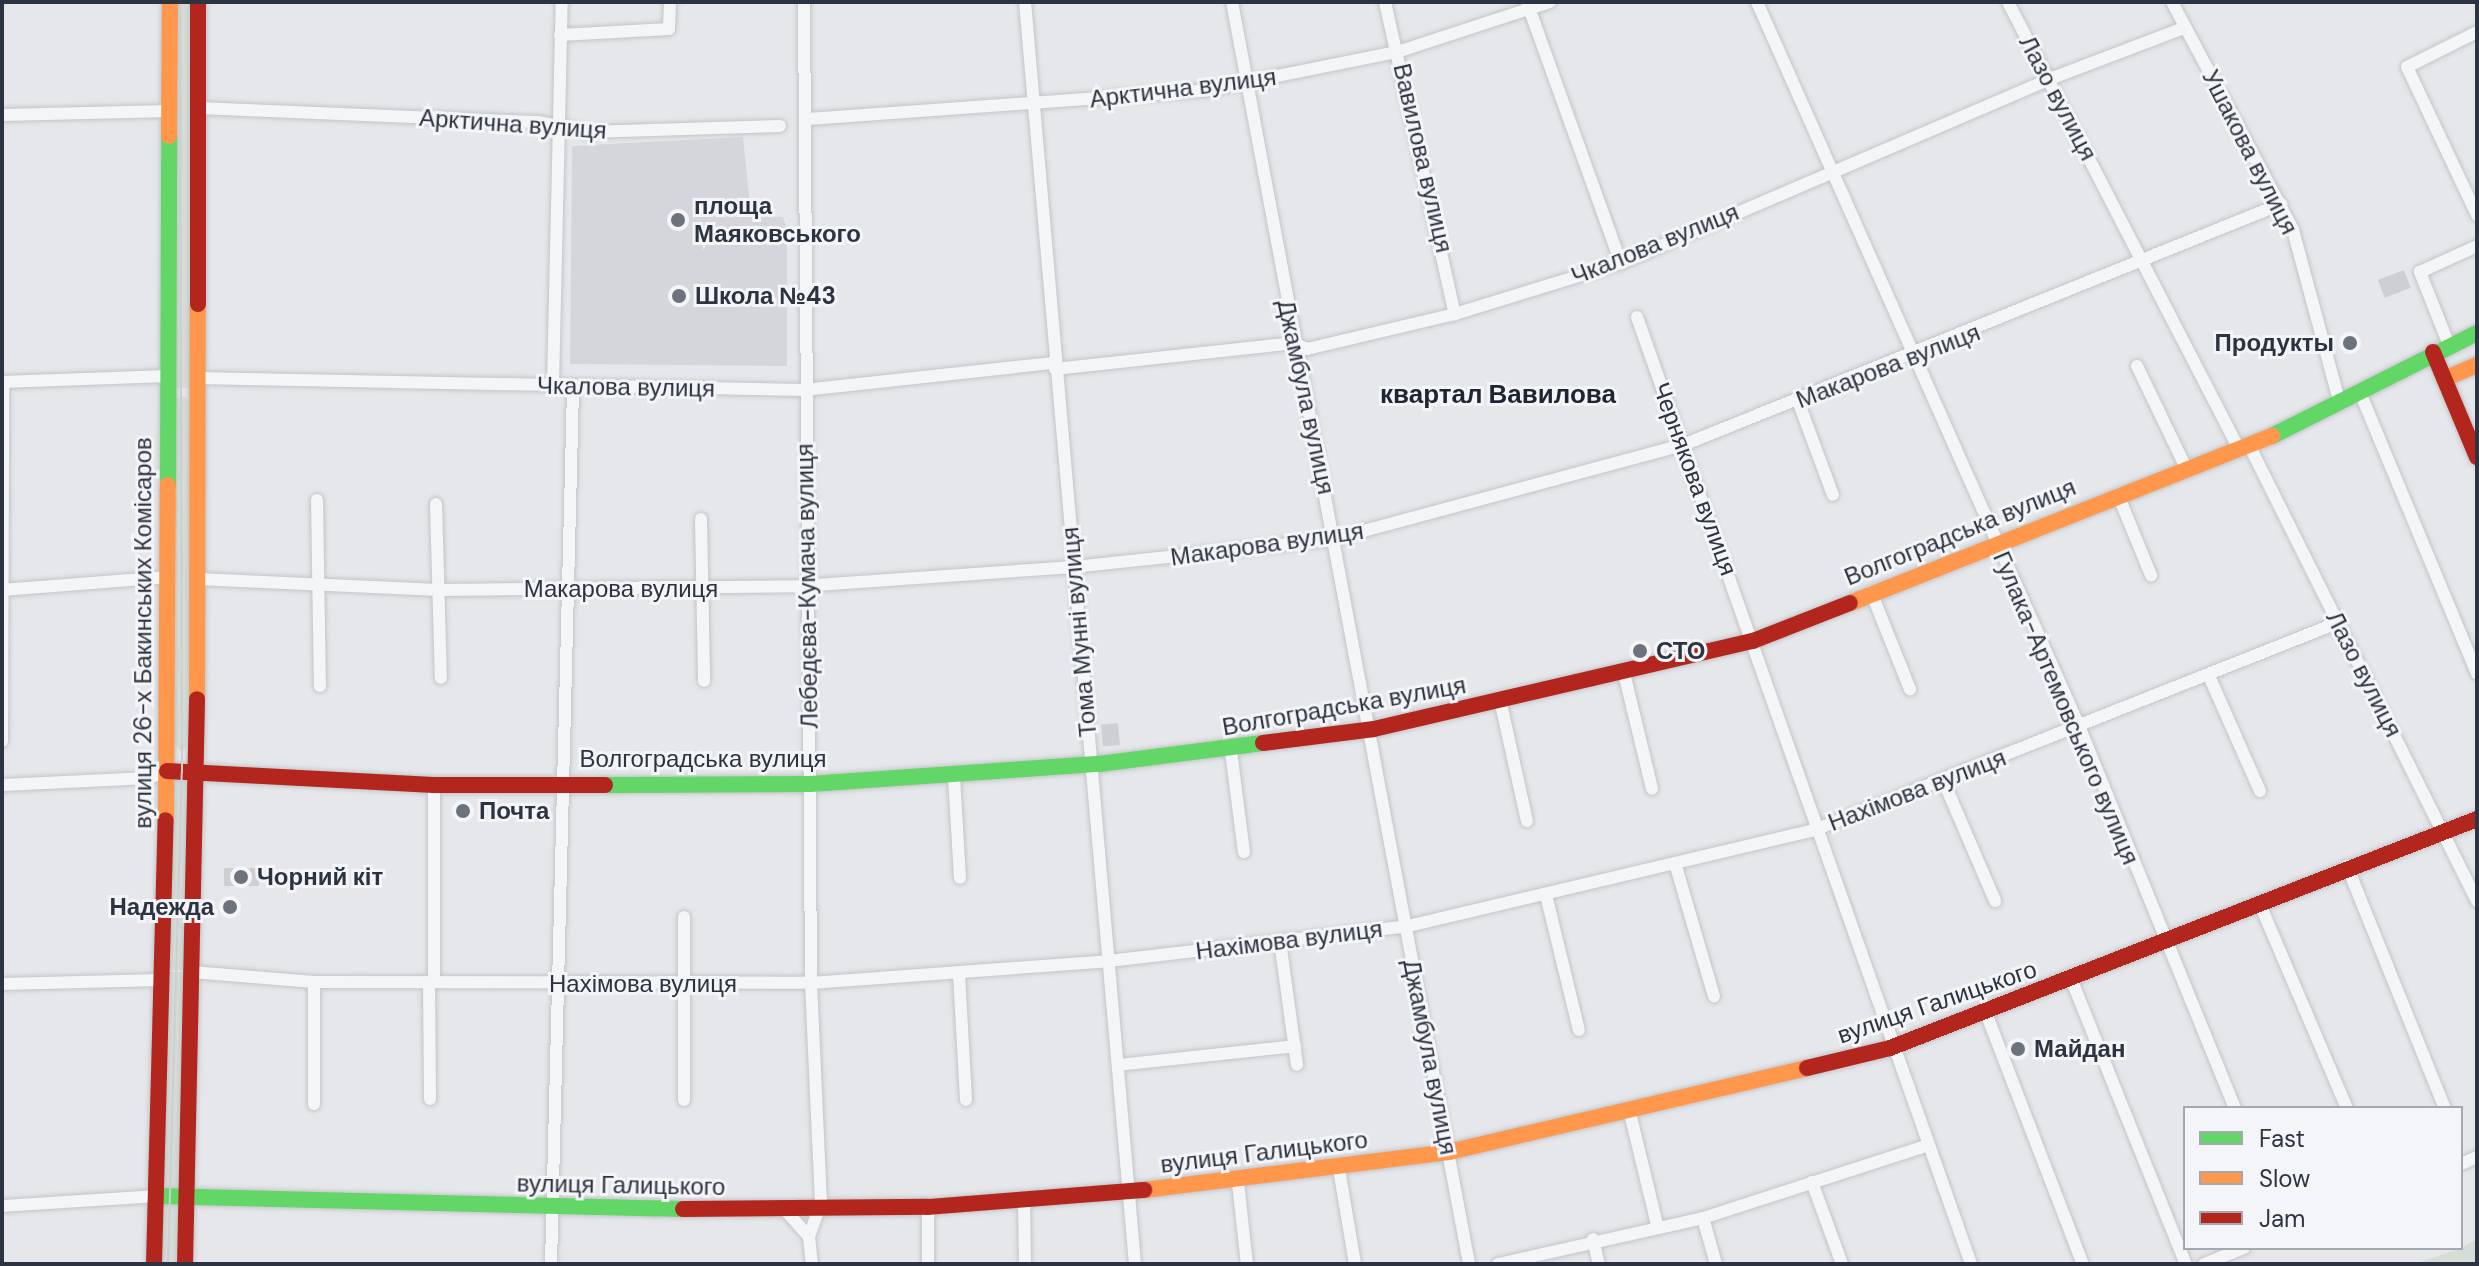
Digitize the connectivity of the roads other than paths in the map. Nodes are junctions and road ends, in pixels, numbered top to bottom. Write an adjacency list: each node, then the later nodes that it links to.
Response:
1 (170, 2): 22 (street, вулиця 26-х Бакинських Комісаров)
2 (198, 2): 21 (street)
3 (562, 2): 16 (street)
4 (670, 2): 16 (street)
5 (804, 2): 24 (street, Лебедєва-Кумача вулиця)
6 (1025, 2): 20 (street, Тома Мунні вулиця)
7 (1232, 2): 19 (street, Джамбула вулиця)
8 (1385, 2): 17 (street, Вавилова вулиця)
9 (1550, 2): 13 (street, Арктична вулиця)
10 (1757, 2): 27 (street, Гулака-Артемовського вулиця)
11 (2008, 2): 18 (street, Лазо вулиця)
12 (2172, 2): 14 (street, Ушакова вулиця)
13 (1528, 6): 17 (street, Арктична вулиця); 32 (street)
14 (2184, 28): 18 (street, Чкалова вулиця); 28 (street, Ушакова вулиця)
15 (2477, 32): 29 (street)
16 (560, 35): 26 (street)
17 (1397, 52): 19 (street, Арктична вулиця); 33 (street, Вавилова вулиця)
18 (2047, 80): 27 (street, Чкалова вулиця); 31 (street, Лазо вулиця)
19 (1247, 83): 20 (street, Арктична вулиця); 36 (street, Джамбула вулиця)
20 (1033, 106): 24 (street, Арктична вулиця); 40 (street, Тома Мунні вулиця)
21 (198, 108): 26 (street, Арктична вулиця); 46 (street)
22 (170, 111): 23 (street); 42 (street, вулиця 26-х Бакинських Комісаров)
23 (2, 115)
24 (807, 119): 48 (street, Лебедєва-Кумача вулиця)
25 (780, 126): 26 (street, Арктична вулиця)
26 (555, 128): 45 (street)
27 (1830, 172): 32 (street, Чкалова вулиця); 38 (street, Гулака-Артемовського вулиця)
28 (2281, 204): 31 (street, Макарова вулиця); 52 (street, Ушакова вулиця)
29 (2477, 215)
30 (2477, 246): 37 (street)
31 (2146, 261): 38 (street, Макарова вулиця); 54 (street, Лазо вулиця)
32 (1621, 263): 33 (street, Чкалова вулиця)
33 (1455, 314): 36 (street, Чкалова вулиця)
34 (1637, 317): 53 (street, Чернякова вулиця)
35 (2477, 333): 37 (street, Волгоградська вулиця)
36 (1293, 343): 40 (street, Чкалова вулиця); 62 (street, Джамбула вулиця)
37 (2441, 348): 43 (street); 49 (street, Волгоградська вулиця)
38 (1913, 357): 51 (street, Макарова вулиця); 63 (street, Гулака-Артемовського вулиця)
39 (2477, 365): 43 (street)
40 (1054, 366): 48 (street, Чкалова вулиця); 64 (street, Тома Мунні вулиця)
41 (2137, 366): 56 (street)
42 (168, 376): 44 (street); 50 (street, вулиця 26-х Бакинських Комісаров)
43 (2444, 379): 55 (street)
44 (2, 382): 71 (street)
45 (553, 385): 46 (street, Чкалова вулиця); 47 (street, Чкалова вулиця)
46 (196, 386): 50 (street); 67 (street)
47 (573, 386): 48 (street, Чкалова вулиця); 73 (street)
48 (804, 390): 69 (street, Лебедєва-Кумача вулиця)
49 (2359, 390): 52 (street, Волгоградська вулиця); 78 (street)
50 (168, 393): 66 (street, вулиця 26-х Бакинських Комісаров)
51 (1798, 401): 53 (street, Макарова вулиця); 57 (street)
52 (2339, 401): 54 (street, Волгоградська вулиця)
53 (1683, 445): 62 (street, Макарова вулиця); 76 (street, Чернякова вулиця)
54 (2245, 449): 56 (street, Волгоградська вулиця); 75 (street, Лазо вулиця)
55 (2477, 457)
56 (2187, 470): 58 (street, Волгоградська вулиця)
57 (1833, 495)
58 (2118, 495): 63 (street, Волгоградська вулиця); 65 (street)
59 (317, 500): 68 (street)
60 (436, 504): 72 (street)
61 (701, 519): 70 (street)
62 (1334, 539): 64 (street, Макарова вулиця); 86 (street, Джамбула вулиця)
63 (1996, 542): 74 (street, Волгоградська вулиця); 85 (street, Гулака-Артемовського вулиця)
64 (1074, 567): 69 (street, Макарова вулиця); 89 (street, Тома Мунні вулиця)
65 (2151, 575)
66 (168, 577): 71 (street); 90 (street, вулиця 26-х Бакинських Комісаров)
67 (197, 579): 68 (street, Макарова вулиця); 91 (street)
68 (319, 580): 72 (street, Макарова вулиця); 82 (street)
69 (810, 586): 70 (street, Макарова вулиця); 95 (street, Лебедєва-Кумача вулиця)
70 (702, 589): 73 (street, Макарова вулиця); 81 (street)
71 (3, 590): 87 (street)
72 (439, 590): 73 (street, Макарова вулиця); 80 (street)
73 (567, 590): 94 (street)
74 (1871, 592): 76 (street, Волгоградська вулиця); 83 (street)
75 (2337, 623): 79 (street, Нахімова вулиця); 103 (street, Лазо вулиця)
76 (1753, 641): 77 (street, Волгоградська вулиця); 102 (street, Чернякова вулиця)
77 (1624, 673): 84 (street, Волгоградська вулиця); 98 (street)
78 (2477, 673)
79 (2209, 676): 85 (street, Нахімова вулиця); 99 (street)
80 (441, 678)
81 (704, 681)
82 (320, 686)
83 (1910, 689)
84 (1501, 704): 86 (street, Волгоградська вулиця); 101 (street)
85 (2079, 726): 93 (street, Нахімова вулиця); 115 (street, Гулака-Артемовського вулиця)
86 (1369, 730): 88 (street, Волгоградська вулиця); 113 (street, Джамбула вулиця)
87 (2, 741)
88 (1231, 751): 89 (street, Волгоградська вулиця); 104 (street)
89 (1092, 764): 92 (street, Волгоградська вулиця); 116 (street, Тома Мунні вулиця)
90 (167, 771): 91 (street, Волгоградська вулиця); 96 (street); 119 (street, вулиця 26-х Бакинських Комісаров)
91 (197, 772): 97 (street, Волгоградська вулиця); 117 (street)
92 (954, 777): 95 (street, Волгоградська вулиця); 107 (street)
93 (1943, 780): 102 (street, Нахімова вулиця); 109 (street)
94 (564, 784): 95 (street, Волгоградська вулиця); 97 (street, Волгоградська вулиця); 125 (street)
95 (810, 784): 123 (street, Лебедєва-Кумача вулиця)
96 (2, 785)
97 (434, 785): 122 (street)
98 (1652, 789)
99 (2260, 791)
100 (2477, 819): 103 (street, вулиця Галицького)
101 (1527, 821)
102 (1817, 829): 105 (street, Нахімова вулиця); 131 (street, Чернякова вулиця)
103 (2446, 833): 106 (street, вулиця Галицького); 110 (street, Лазо вулиця)
104 (1244, 852)
105 (1675, 863): 108 (street, Нахімова вулиця); 127 (street)
106 (2347, 866): 111 (street, вулиця Галицького); 140 (street)
107 (960, 878)
108 (1546, 895): 113 (street, Нахімова вулиця); 129 (street)
109 (1995, 901)
110 (2477, 901)
111 (2259, 902): 115 (street, вулиця Галицького); 139 (street)
112 (684, 917): 126 (street)
113 (1404, 927): 114 (street, Нахімова вулиця); 143 (street, Джамбула вулиця)
114 (1280, 941): 116 (street, Нахімова вулиця); 130 (street)
115 (2163, 942): 120 (street, вулиця Галицького); 138 (street, Гулака-Артемовського вулиця)
116 (1108, 961): 118 (street, Нахімова вулиця); 132 (street, Тома Мунні вулиця)
117 (192, 972): 121 (street, Нахімова вулиця); 149 (street)
118 (959, 974): 123 (street, Нахімова вулиця); 136 (street)
119 (161, 980): 124 (street); 148 (street, вулиця 26-х Бакинських Комісаров)
120 (2072, 981): 128 (street, вулиця Галицького); 177 (street)
121 (314, 982): 122 (street, Нахімова вулиця); 137 (street)
122 (432, 982): 125 (street, Нахімова вулиця); 134 (street)
123 (811, 983): 126 (street, Нахімова вулиця); 155 (street, Лебедєва-Кумача вулиця)
124 (2, 984)
125 (559, 984): 126 (street, Нахімова вулиця); 153 (street)
126 (685, 986): 135 (street)
127 (1714, 996)
128 (1986, 1013): 131 (street, вулиця Галицького); 176 (street)
129 (1579, 1030)
130 (1295, 1046): 132 (street); 133 (street)
131 (1890, 1048): 141 (street, вулиця Галицького); 142 (street, Чернякова вулиця)
132 (1118, 1065): 147 (street, Тома Мунні вулиця)
133 (1297, 1065)
134 (430, 1099)
135 (684, 1100)
136 (966, 1100)
137 (314, 1104)
138 (2234, 1106)
139 (2346, 1106)
140 (2444, 1106)
141 (1630, 1113): 143 (street, вулиця Галицького); 157 (street)
142 (1929, 1145): 145 (street); 175 (street, Чернякова вулиця)
143 (1449, 1152): 144 (street, вулиця Галицького); 170 (street, Джамбула вулиця)
144 (1339, 1169): 146 (street, вулиця Галицького); 169 (street)
145 (1812, 1182): 156 (street); 174 (street)
146 (1238, 1183): 147 (street, вулиця Галицького); 168 (street)
147 (1130, 1191): 150 (street, вулиця Галицького); 167 (street, Тома Мунні вулиця)
148 (156, 1196): 149 (street, вулиця Галицького); 151 (street, вулиця Галицького); 161 (street, вулиця 26-х Бакинських Комісаров)
149 (187, 1197): 153 (street, вулиця Галицького); 162 (street)
150 (1024, 1199): 152 (street, вулиця Галицького); 166 (street)
151 (2, 1206)
152 (928, 1207): 155 (street, вулиця Галицького); 165 (street)
153 (552, 1210): 154 (street, вулиця Галицького); 163 (street)
154 (785, 1210): 155 (street, вулиця Галицького); 158 (street)
155 (815, 1210): 158 (street, Лебедєва-Кумача вулиця)
156 (1703, 1218): 157 (street); 173 (street)
157 (1657, 1225): 159 (street)
158 (809, 1237): 164 (street, Лебедєва-Кумача вулиця)
159 (1593, 1239): 171 (street); 172 (street)
160 (2239, 1250): 178 (street)
161 (154, 1264)
162 (185, 1264)
163 (551, 1264)
164 (812, 1264)
165 (928, 1264)
166 (1025, 1264)
167 (1135, 1264)
168 (1247, 1264)
169 (1355, 1264)
170 (1469, 1264)
171 (1498, 1264)
172 (1599, 1264)
173 (1716, 1264)
174 (1842, 1264)
175 (1971, 1264)
176 (2083, 1264)
177 (2186, 1264)
178 (2204, 1264)

